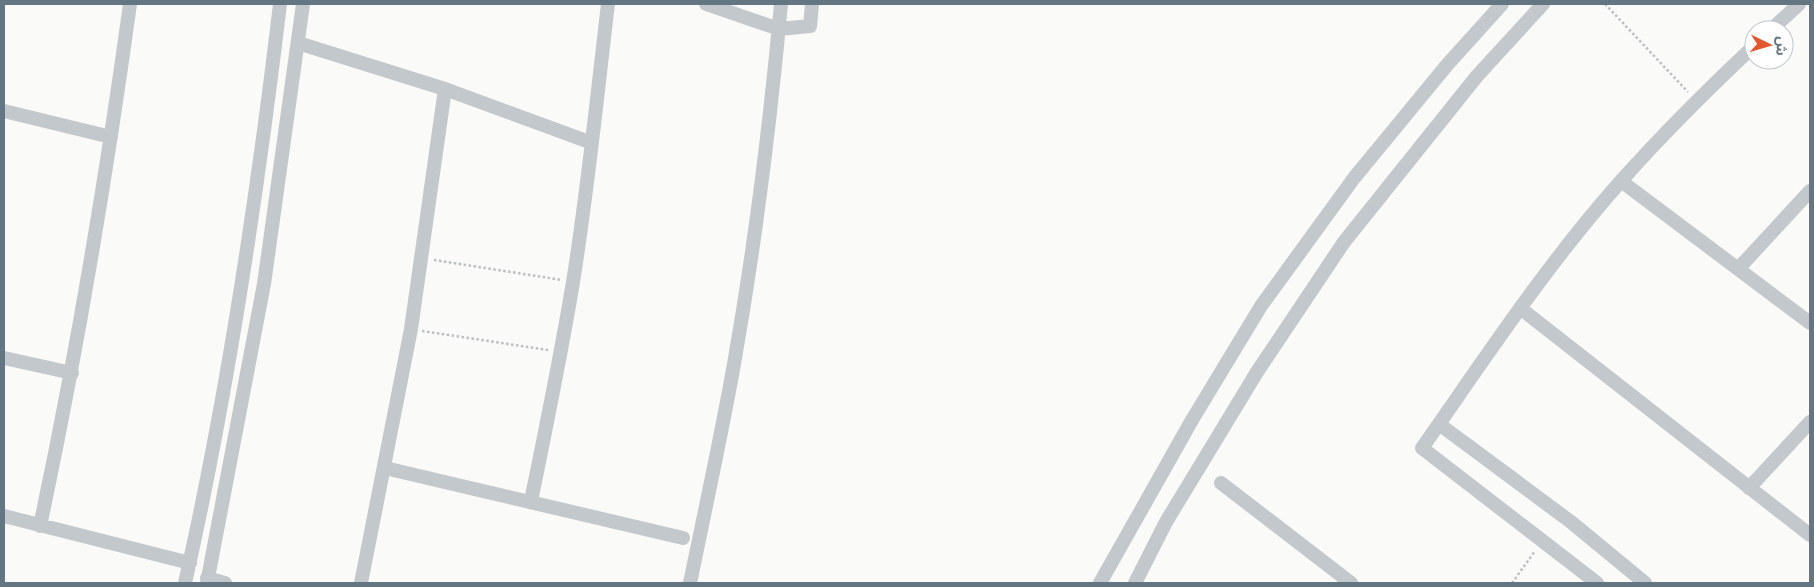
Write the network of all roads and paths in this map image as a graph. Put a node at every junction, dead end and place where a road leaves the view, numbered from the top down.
1 (130, 4) edge
2 (280, 4) edge
3 (303, 4) edge
4 (608, 4) edge
5 (706, 4) edge
6 (781, 4) edge
7 (812, 4) edge
8 (1502, 4) edge
9 (1543, 4) edge
10 (1605, 4) edge
11 (1800, 4) edge
12 (1782, 20) edge
13 (779, 30) junction
14 (298, 43) junction
15 (1744, 56) edge
16 (445, 89) junction
17 (1697, 102) junction
18 (4, 111) edge
19 (111, 137) junction
20 (592, 143) junction
21 (1621, 181) junction
22 (1810, 191) edge
23 (422, 259) junction
24 (1738, 268) junction
25 (573, 281) junction
26 (1520, 308) junction
27 (1810, 323) edge
28 (411, 329) junction
29 (562, 352) junction
30 (4, 358) edge
31 (72, 373) junction
32 (1810, 422) edge
33 (1439, 424) junction
34 (385, 468) junction
35 (1221, 482) dead end
36 (1750, 488) junction
37 (531, 501) junction
38 (4, 516) edge
39 (40, 526) junction
40 (1810, 535) edge
41 (683, 538) dead end
42 (1544, 540) junction
43 (190, 563) junction
44 (207, 581) edge
45 (1343, 581) edge
46 (185, 583) edge
47 (226, 583) edge
48 (361, 583) edge
49 (690, 583) edge
50 (1100, 583) edge
51 (1135, 583) edge
52 (1512, 583) edge
53 (1597, 583) edge
54 (1645, 583) edge

1 - 19 street
2 - 43 street
3 - 14 street
4 - 20 street
5 - 13 street
6 - 13 street
7 - 13 street
8 - 50 street
9 - 51 street
10 - 17 path
11 - 12 street
13 - 49 street
14 - 16 street
14 - 44 street
15 - 17 street
16 - 20 street
16 - 23 street
17 - 21 street
18 - 19 street
19 - 31 street
20 - 25 street
21 - 24 street
21 - 26 street
22 - 24 street
23 - 25 path
23 - 28 street
24 - 27 street
25 - 29 street
26 - 33 street
26 - 36 street
28 - 29 path
28 - 34 street
29 - 37 street
30 - 31 street
31 - 39 street
32 - 36 street
33 - 42 street
33 - 54 street
34 - 37 street
34 - 48 street
35 - 45 street
36 - 40 street
37 - 41 street
38 - 39 street
39 - 43 street
42 - 52 path
42 - 53 street
43 - 46 street
44 - 47 street

